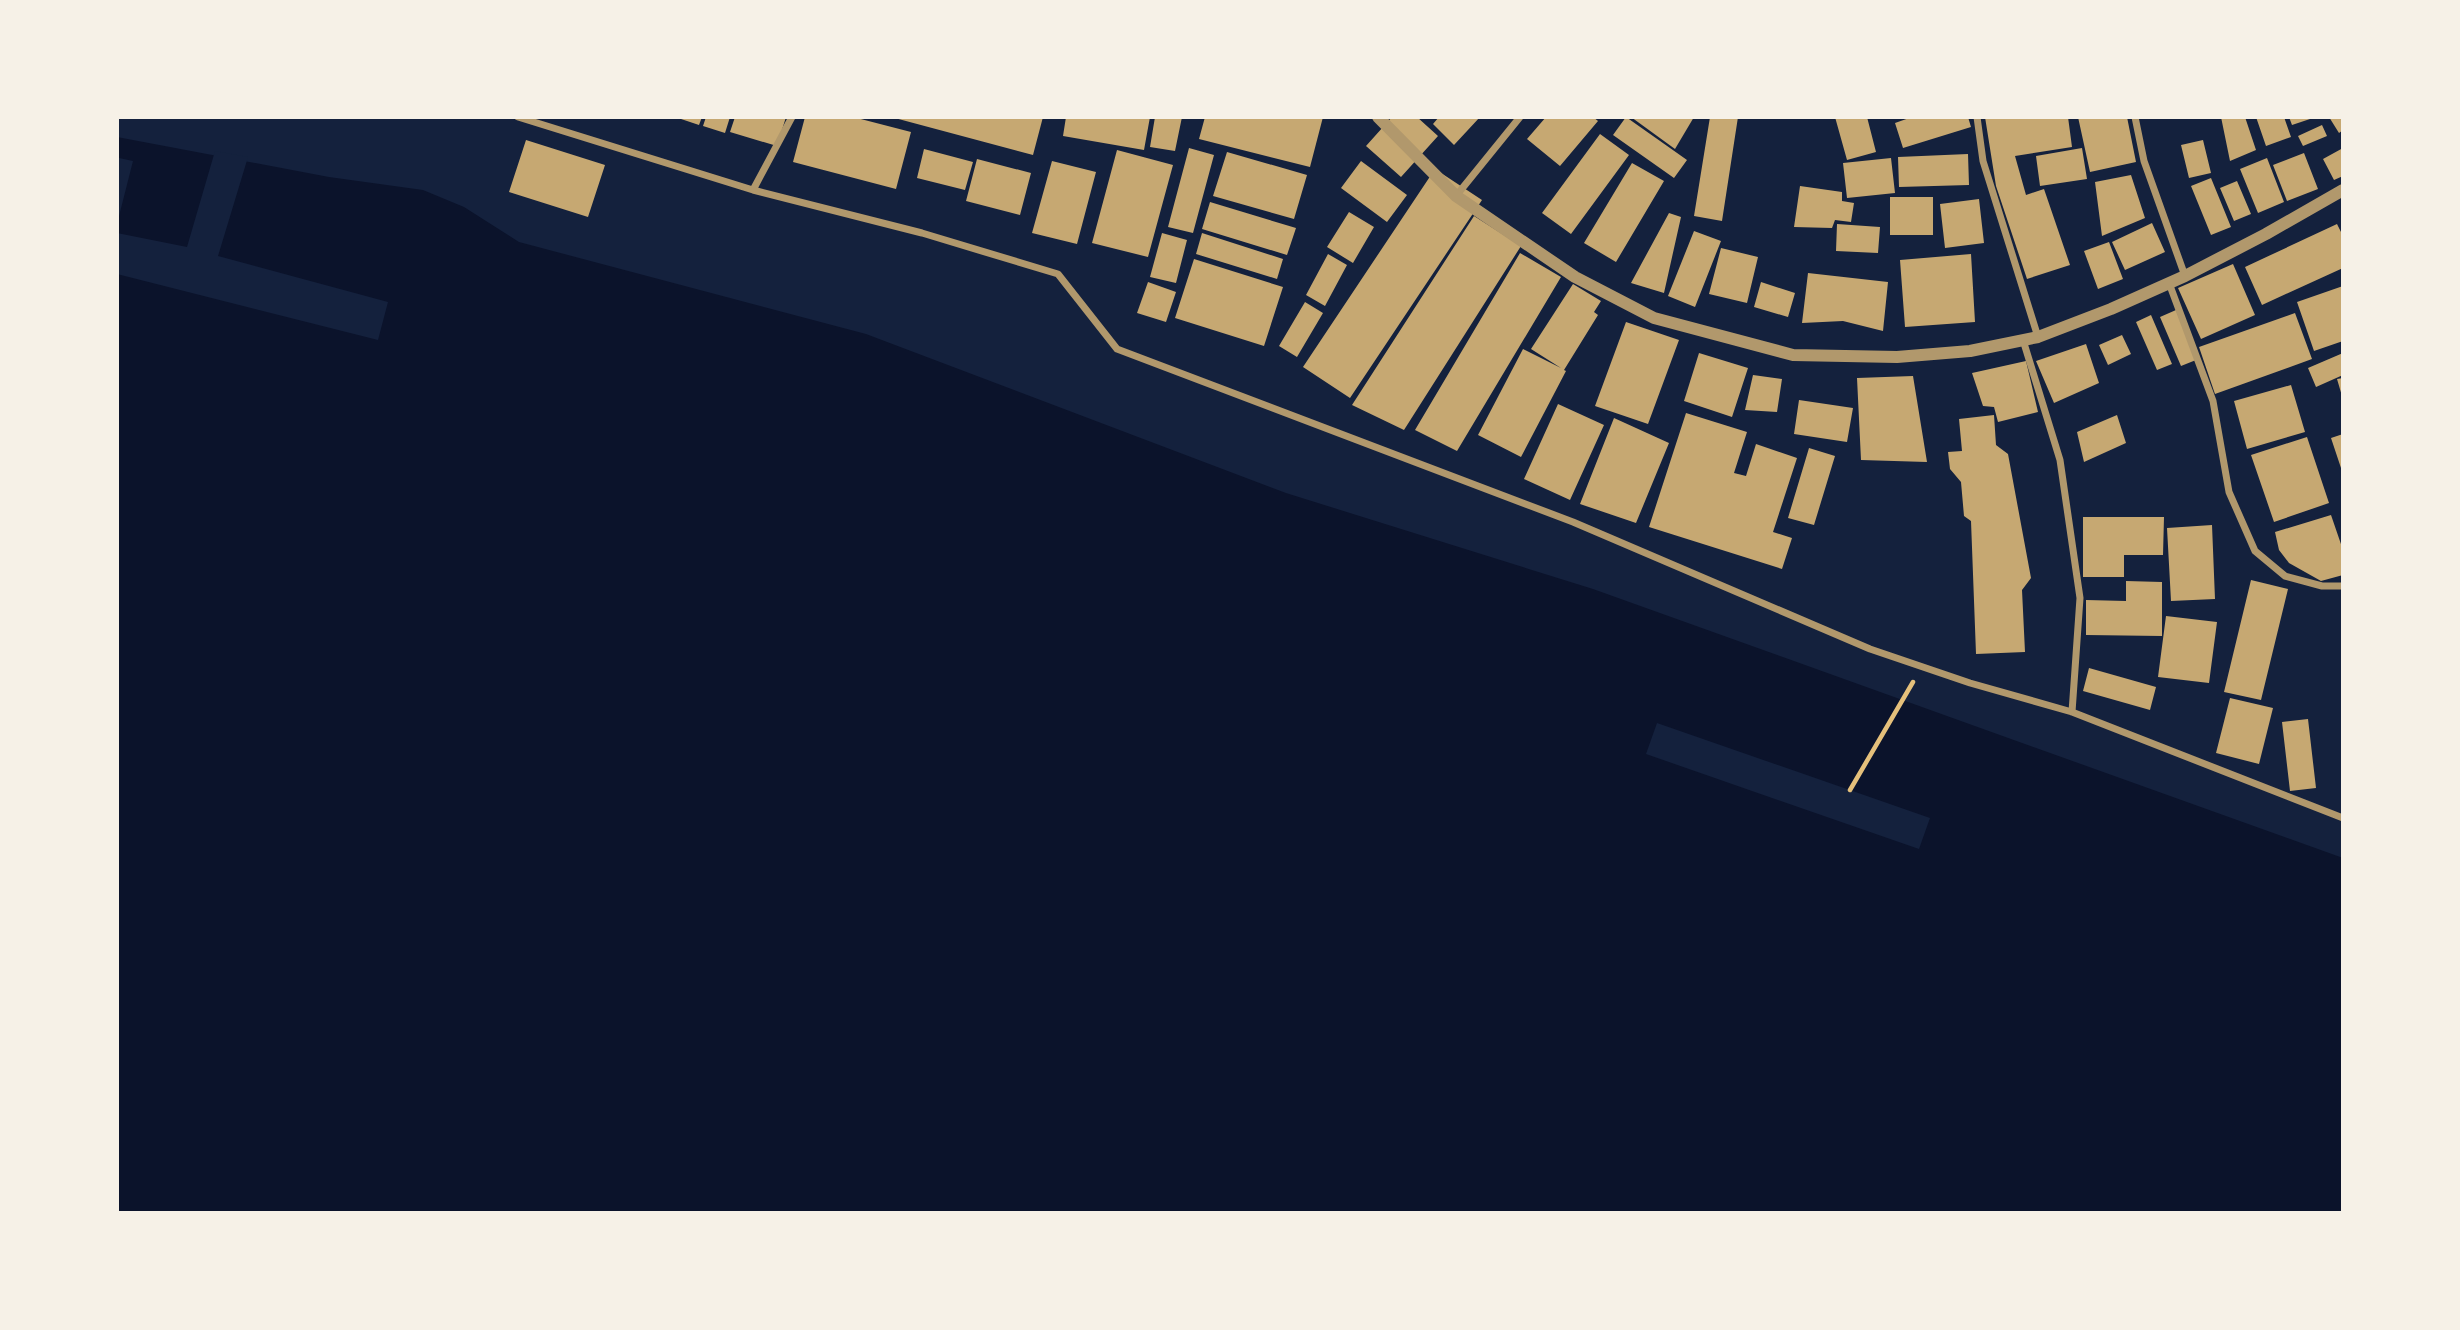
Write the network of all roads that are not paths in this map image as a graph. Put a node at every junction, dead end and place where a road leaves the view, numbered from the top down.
1 (518, 117) edge
2 (792, 117) edge
3 (1378, 117) edge
4 (1520, 117) edge
5 (1977, 117) edge
6 (2135, 117) edge
7 (753, 190) junction
8 (2342, 194) edge
9 (1456, 196) junction
10 (2185, 276) junction
11 (2169, 283) junction
12 (2038, 337) junction
13 (2023, 340) junction
14 (2343, 586) edge
15 (2072, 712) junction
16 (2343, 818) edge

1 - 7 street
2 - 7 street
3 - 9 street
4 - 9 street
5 - 12 street
6 - 10 street
7 - 15 street
8 - 10 street
9 - 13 street
10 - 11 street
11 - 12 street
11 - 14 street
12 - 13 street
13 - 15 street
15 - 16 street

